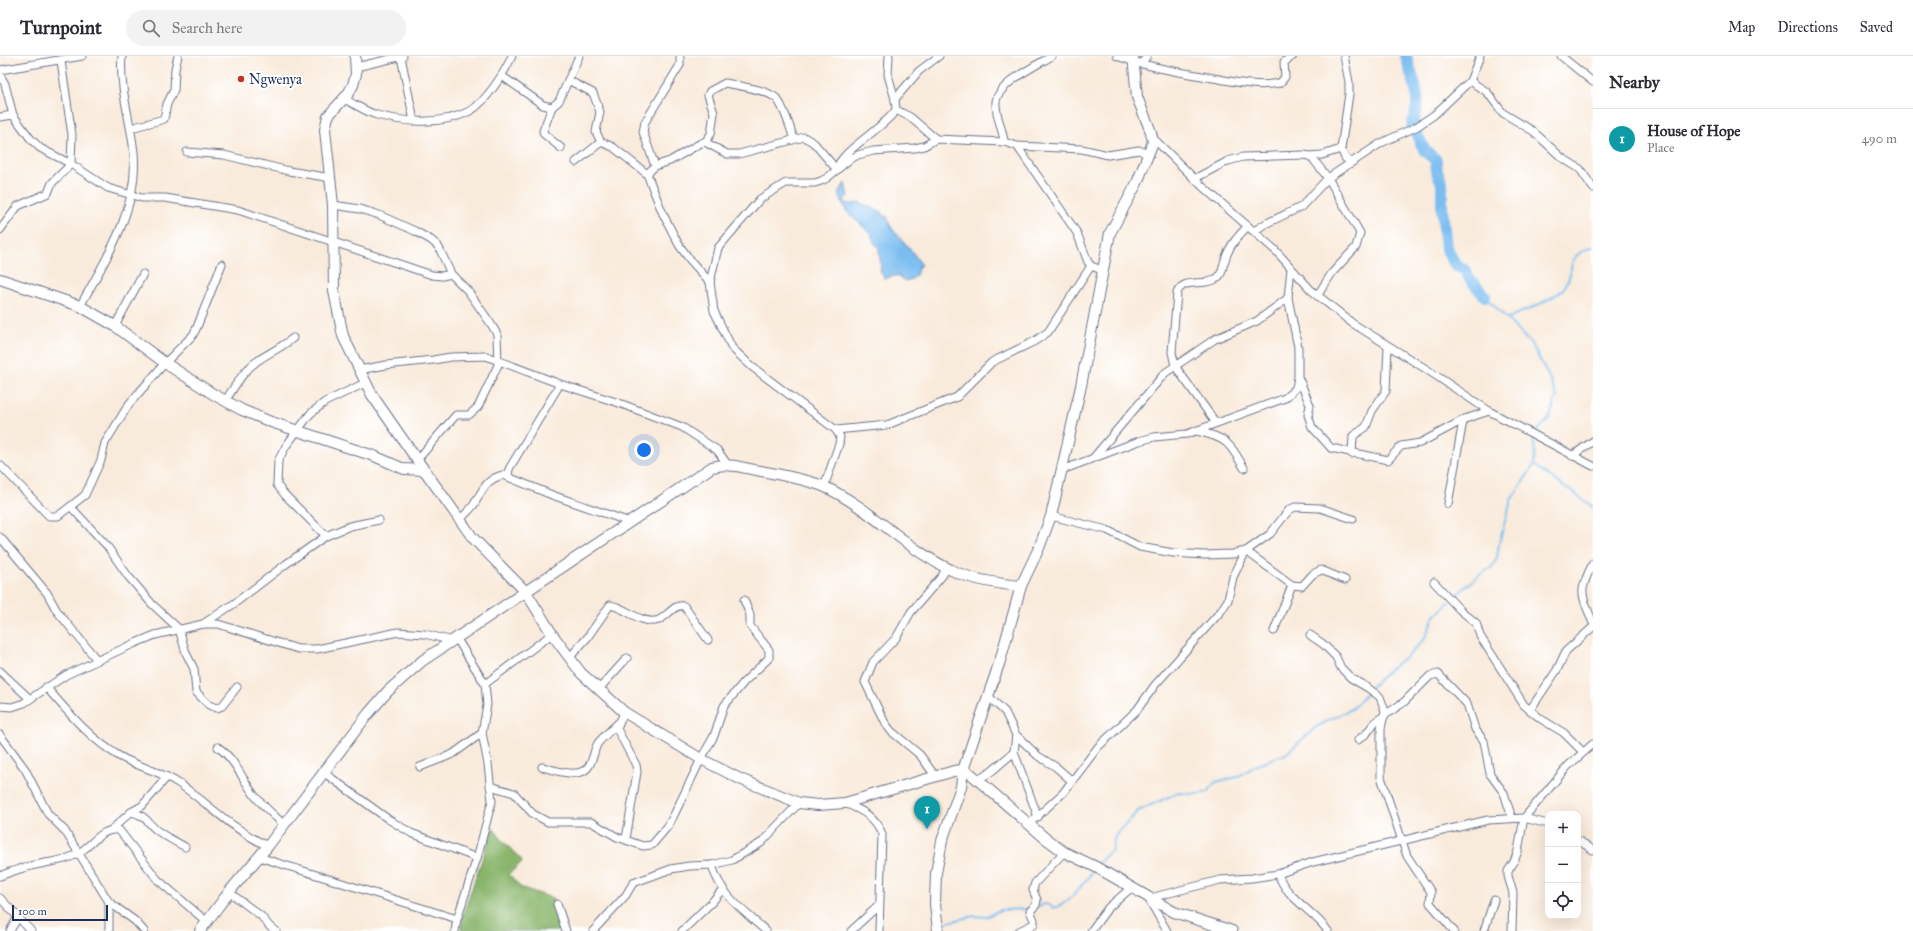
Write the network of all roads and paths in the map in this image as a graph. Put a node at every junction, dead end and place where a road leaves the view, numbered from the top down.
1 (82, 56) edge
2 (122, 56) edge
3 (178, 56) edge
4 (355, 56) edge
5 (402, 56) edge
6 (512, 56) edge
7 (579, 56) edge
8 (680, 56) edge
9 (889, 56) edge
10 (939, 56) edge
11 (1052, 56) edge
12 (1117, 56) edge
13 (1146, 56) edge
14 (1293, 56) edge
15 (1344, 56) edge
16 (1480, 56) edge
17 (1561, 56) edge
18 (1136, 60) edge
19 (61, 61) junction
20 (356, 67) junction
21 (0, 70) edge
22 (0, 75) edge
23 (502, 76) junction
24 (568, 80) junction
25 (1470, 81) junction
26 (1593, 82) edge
27 (344, 99) junction
28 (895, 99) junction
29 (552, 107) junction
30 (896, 110) junction
31 (13, 115) junction
32 (0, 117) edge
33 (414, 121) junction
34 (131, 128) junction
35 (1153, 138) junction
36 (794, 139) junction
37 (936, 139) junction
38 (601, 142) junction
39 (705, 142) junction
40 (1004, 142) junction
41 (1017, 146) junction
42 (561, 148) dead end
43 (1341, 149) junction
44 (187, 152) dead end
45 (1149, 155) junction
46 (1309, 156) junction
47 (576, 162) dead end
48 (1351, 163) junction
49 (71, 164) junction
50 (655, 166) junction
51 (837, 170) junction
52 (647, 174) junction
53 (331, 178) junction
54 (1328, 178) junction
55 (1194, 180) junction
56 (1593, 188) edge
57 (131, 196) junction
58 (333, 205) junction
59 (1251, 229) junction
60 (0, 230) edge
61 (333, 241) junction
62 (222, 264) dead end
63 (1090, 266) junction
64 (1292, 268) junction
65 (1102, 270) junction
66 (143, 274) dead end
67 (451, 274) junction
68 (0, 280) edge
69 (710, 282) junction
70 (1317, 296) junction
71 (1288, 298) junction
72 (80, 306) junction
73 (115, 326) junction
74 (293, 338) dead end
75 (1388, 346) junction
76 (498, 361) junction
77 (165, 362) junction
78 (1175, 366) junction
79 (359, 370) junction
80 (1298, 377) junction
81 (365, 383) junction
82 (560, 384) junction
83 (225, 401) junction
84 (1489, 411) junction
85 (1465, 419) junction
86 (1216, 423) junction
87 (836, 430) junction
88 (1197, 431) junction
89 (298, 432) junction
90 (1593, 441) edge
91 (1352, 454) junction
92 (1572, 456) junction
93 (1094, 457) junction
94 (417, 460) junction
95 (0, 465) edge
96 (728, 465) junction
97 (1593, 466) edge
98 (1244, 468) dead end
99 (424, 470) junction
100 (1062, 470) junction
101 (508, 476) junction
102 (824, 487) junction
103 (1448, 504) dead end
104 (71, 507) junction
105 (1051, 516) junction
106 (1353, 519) dead end
107 (379, 520) dead end
108 (460, 520) junction
109 (630, 522) junction
110 (326, 536) junction
111 (0, 537) edge
112 (1246, 551) junction
113 (1593, 563) edge
114 (947, 567) junction
115 (1345, 580) dead end
116 (1434, 582) dead end
117 (1292, 585) junction
118 (1021, 586) junction
119 (526, 592) junction
120 (744, 600) dead end
121 (1593, 623) edge
122 (203, 624) junction
123 (1593, 626) edge
124 (178, 629) junction
125 (1274, 631) dead end
126 (552, 634) junction
127 (1310, 635) dead end
128 (455, 640) junction
129 (708, 640) dead end
130 (569, 658) junction
131 (627, 658) dead end
132 (97, 660) junction
133 (0, 671) edge
134 (485, 684) junction
135 (46, 687) junction
136 (237, 687) dead end
137 (599, 689) junction
138 (988, 696) junction
139 (30, 699) junction
140 (0, 706) edge
141 (1530, 710) junction
142 (624, 712) junction
143 (1384, 716) junction
144 (619, 722) junction
145 (482, 733) junction
146 (0, 734) edge
147 (1016, 735) junction
148 (1358, 740) dead end
149 (1593, 744) edge
150 (218, 746) dead end
151 (1014, 752) junction
152 (1583, 752) junction
153 (701, 759) junction
154 (420, 767) dead end
155 (542, 767) dead end
156 (963, 770) junction
157 (323, 772) junction
158 (167, 777) junction
159 (936, 777) junction
160 (978, 780) junction
161 (1072, 781) junction
162 (490, 786) junction
163 (799, 803) junction
164 (845, 803) junction
165 (131, 812) junction
166 (1038, 817) junction
167 (1512, 818) junction
168 (1524, 818) junction
169 (1545, 823) edge
170 (284, 824) junction
171 (1029, 824) junction
172 (112, 829) junction
173 (626, 839) junction
174 (1402, 841) junction
175 (1581, 842) edge
176 (268, 846) junction
177 (185, 847) dead end
178 (1593, 850) edge
179 (1064, 852) junction
180 (78, 854) junction
181 (259, 857) junction
182 (477, 858) junction
183 (712, 865) junction
184 (1278, 874) junction
185 (0, 876) edge
186 (1132, 887) junction
187 (722, 890) junction
188 (229, 892) junction
189 (1148, 897) junction
190 (0, 898) edge
191 (1494, 900) dead end
192 (109, 902) junction
193 (557, 904) dead end
194 (878, 906) junction
195 (18, 917) junction
196 (457, 918) junction
197 (207, 922) junction
198 (10, 931) edge
199 (31, 931) edge
200 (109, 931) edge
201 (144, 931) edge
202 (200, 931) edge
203 (276, 931) edge
204 (455, 931) edge
205 (566, 931) edge
206 (593, 931) edge
207 (682, 931) edge
208 (766, 931) edge
209 (851, 931) edge
210 (878, 931) edge
211 (938, 931) edge
212 (1019, 931) edge
213 (1091, 931) edge
214 (1167, 931) edge
215 (1232, 931) edge
216 (1328, 931) edge
217 (1454, 931) edge
218 (1484, 931) edge
219 (1512, 931) edge

1 - 19 street
2 - 34 street
3 - 34 street
4 - 20 street
5 - 20 street
5 - 33 street
6 - 23 street
7 - 24 street
8 - 50 street
9 - 28 street
10 - 28 street
11 - 40 street
12 - 18 street
13 - 18 street
14 - 18 street
15 - 43 street
16 - 25 street
17 - 26 street
18 - 35 street
19 - 21 street
19 - 49 street
20 - 27 street
22 - 31 street
23 - 29 street
23 - 33 street
24 - 29 street
24 - 38 street
25 - 48 street
25 - 56 street
27 - 33 street
27 - 53 street
28 - 30 street
29 - 42 street
30 - 37 street
30 - 51 street
31 - 32 street
31 - 49 street
34 - 57 street
35 - 45 street
35 - 55 street
36 - 39 street
36 - 39 street
36 - 51 street
37 - 40 street
37 - 51 street
38 - 47 street
38 - 52 street
39 - 50 street
40 - 41 street
41 - 45 street
41 - 63 street
43 - 46 street
43 - 48 street
44 - 53 street
45 - 65 street
46 - 54 street
46 - 55 street
48 - 54 street
49 - 57 street
49 - 60 street
50 - 52 street
51 - 69 street
52 - 69 street
53 - 58 street
54 - 59 street
54 - 70 street
55 - 59 street
57 - 61 street
57 - 72 street
58 - 61 street
58 - 67 street
59 - 64 street
59 - 78 street
61 - 67 street
61 - 79 street
62 - 77 street
63 - 65 street
63 - 87 street
64 - 70 street
64 - 71 street
65 - 100 street
66 - 73 street
67 - 76 street
68 - 72 street
69 - 87 street
70 - 75 street
71 - 78 street
71 - 80 street
72 - 73 street
73 - 77 street
74 - 83 street
75 - 84 street
75 - 91 street
76 - 79 street
76 - 82 street
76 - 94 street
77 - 83 street
77 - 104 street
78 - 86 street
78 - 93 street
79 - 81 street
80 - 86 street
80 - 91 street
81 - 89 street
81 - 94 street
82 - 96 street
82 - 101 street
83 - 89 street
84 - 85 street
84 - 92 street
85 - 91 street
85 - 103 street
86 - 88 street
87 - 102 street
88 - 93 street
88 - 98 street
89 - 99 street
89 - 110 street
90 - 92 street
92 - 97 street
93 - 100 street
94 - 99 street
95 - 104 street
96 - 102 street
96 - 109 street
99 - 108 street
100 - 105 street
101 - 108 street
101 - 109 street
102 - 114 street
104 - 124 street
105 - 112 street
105 - 118 street
106 - 112 street
107 - 110 street
108 - 119 street
109 - 119 street
110 - 122 street
111 - 132 street
112 - 117 street
112 - 161 street
113 - 121 street
114 - 118 street
114 - 159 street
115 - 117 street
116 - 141 street
117 - 125 street
118 - 138 street
119 - 126 street
119 - 128 street
120 - 153 street
122 - 124 street
122 - 128 street
123 - 141 street
124 - 132 street
124 - 136 street
126 - 130 street
126 - 134 street
127 - 143 street
128 - 134 street
128 - 157 street
129 - 130 street
130 - 137 street
131 - 137 street
132 - 135 street
133 - 139 street
134 - 145 street
135 - 139 street
135 - 158 street
137 - 142 street
138 - 147 street
138 - 156 street
139 - 140 street
141 - 152 street
142 - 144 street
142 - 153 street
143 - 148 street
143 - 167 street
143 - 174 street
144 - 155 street
144 - 173 street
145 - 154 street
145 - 162 street
146 - 180 street
147 - 151 street
147 - 161 street
149 - 152 street
150 - 170 street
151 - 160 street
151 - 166 street
152 - 168 street
153 - 163 street
153 - 173 street
156 - 159 street
156 - 160 street
156 - 211 street
157 - 170 street
157 - 182 street
158 - 165 street
158 - 176 street
159 - 164 street
160 - 171 street
161 - 166 street
162 - 173 street
162 - 182 street
163 - 164 street
163 - 183 street
164 - 194 street
165 - 172 street
165 - 177 street
166 - 171 street
167 - 168 street
167 - 174 street
168 - 169 street
168 - 219 street
170 - 176 street
171 - 179 street
172 - 180 street
172 - 197 street
174 - 184 street
174 - 217 street
175 - 178 street
176 - 181 street
179 - 186 street
179 - 212 street
180 - 185 street
180 - 192 street
181 - 188 street
181 - 196 street
182 - 196 street
183 - 187 street
183 - 206 street
184 - 189 street
184 - 216 street
186 - 189 street
186 - 213 street
187 - 207 street
187 - 208 street
188 - 197 street
188 - 203 street
189 - 214 street
189 - 215 street
190 - 195 street
191 - 218 street
192 - 200 street
192 - 201 street
193 - 205 street
194 - 209 street
194 - 210 street
195 - 198 street
195 - 199 street
196 - 204 street
197 - 202 street

